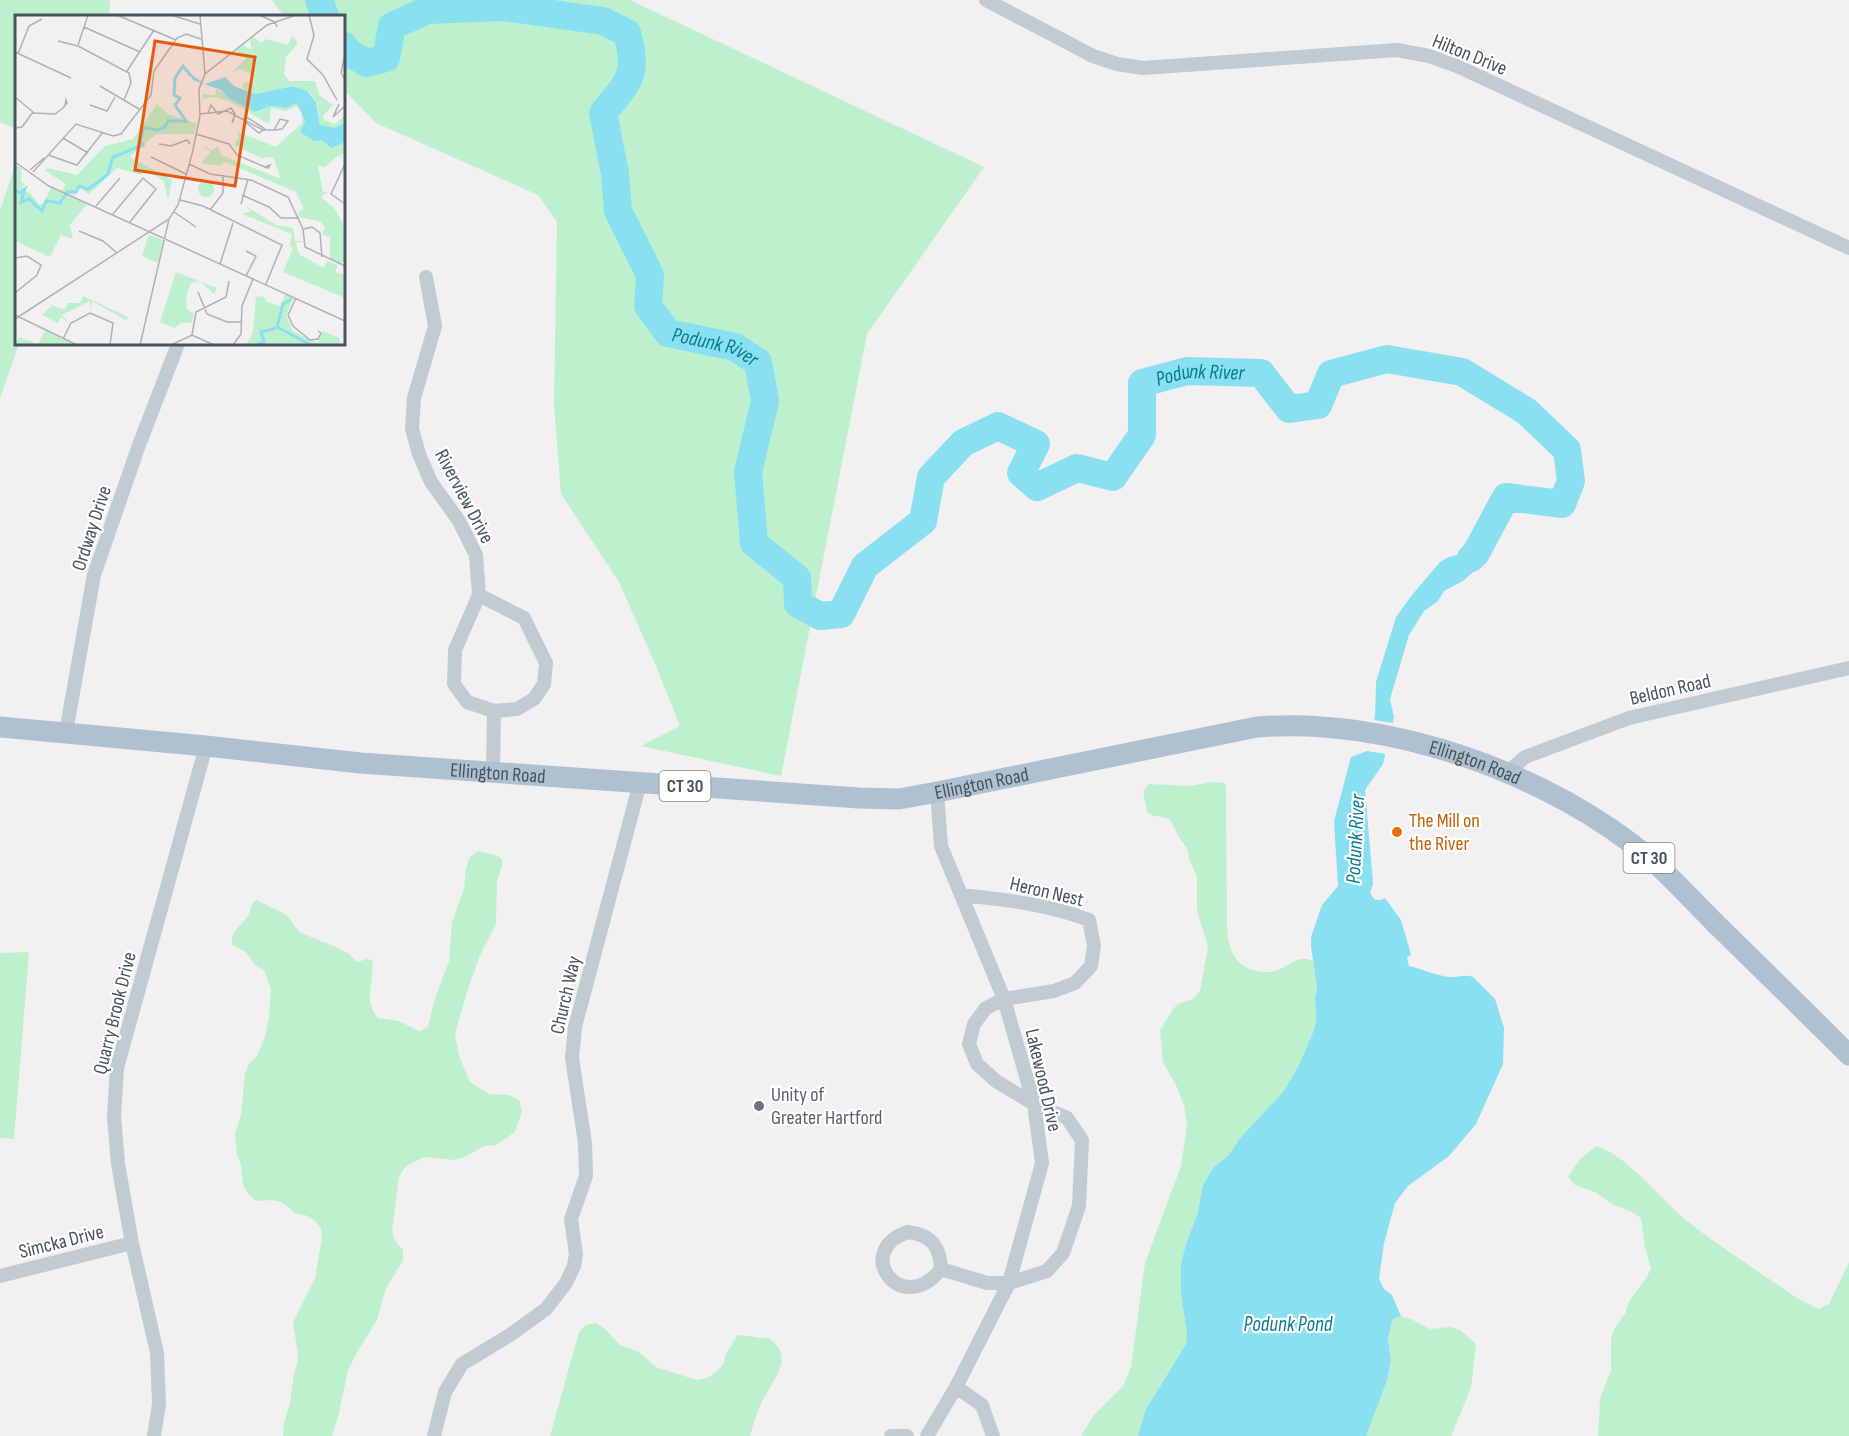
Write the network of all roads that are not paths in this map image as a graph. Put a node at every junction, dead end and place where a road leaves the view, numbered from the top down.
1 (986, 0) edge
2 (1849, 248) edge
3 (426, 277) dead end
4 (178, 345) edge
5 (479, 595) junction
6 (1849, 669) edge
7 (494, 711) junction
8 (0, 727) edge
9 (66, 732) junction
10 (206, 746) junction
11 (493, 772) junction
12 (1509, 772) junction
13 (640, 783) junction
14 (937, 792) junction
15 (962, 895) junction
16 (1004, 999) junction
17 (1849, 1055) edge
18 (1034, 1104) junction
19 (132, 1243) junction
20 (941, 1269) junction
21 (0, 1276) edge
22 (1009, 1283) junction
23 (956, 1387) junction
24 (154, 1436) edge
25 (434, 1436) edge
26 (891, 1436) edge
27 (907, 1436) edge
28 (927, 1436) edge
29 (993, 1436) edge

1 - 2 street, Hilton Drive
3 - 5 street, Riverview Drive
4 - 9 street, Ordway Drive
5 - 7 street, Riverview Drive
5 - 7 street
6 - 12 street, Beldon Road
7 - 11 street
8 - 9 main road, Ellington Road / CT 30
9 - 10 main road, Ellington Road / CT 30
10 - 11 main road, Ellington Road / CT 30
10 - 19 street, Quarry Brook Drive
11 - 13 main road, Ellington Road / CT 30
12 - 14 main road, Ellington Road / CT 30
12 - 17 main road, Ellington Road / CT 30
13 - 14 main road, Ellington Road / CT 30
13 - 25 street, Church Way
14 - 15 street, Lakewood Drive
15 - 16 street, Lakewood Drive
15 - 16 street, Heron Nest
16 - 18 street, Lakewood Drive
16 - 18 street
18 - 22 street, Lakewood Drive
18 - 22 street
19 - 21 street, Simcka Drive
19 - 24 street, Quarry Brook Drive
20 - 20 street
20 - 22 street
22 - 23 street, Lakewood Drive
23 - 28 street, Lakewood Drive
23 - 29 street
26 - 27 street

